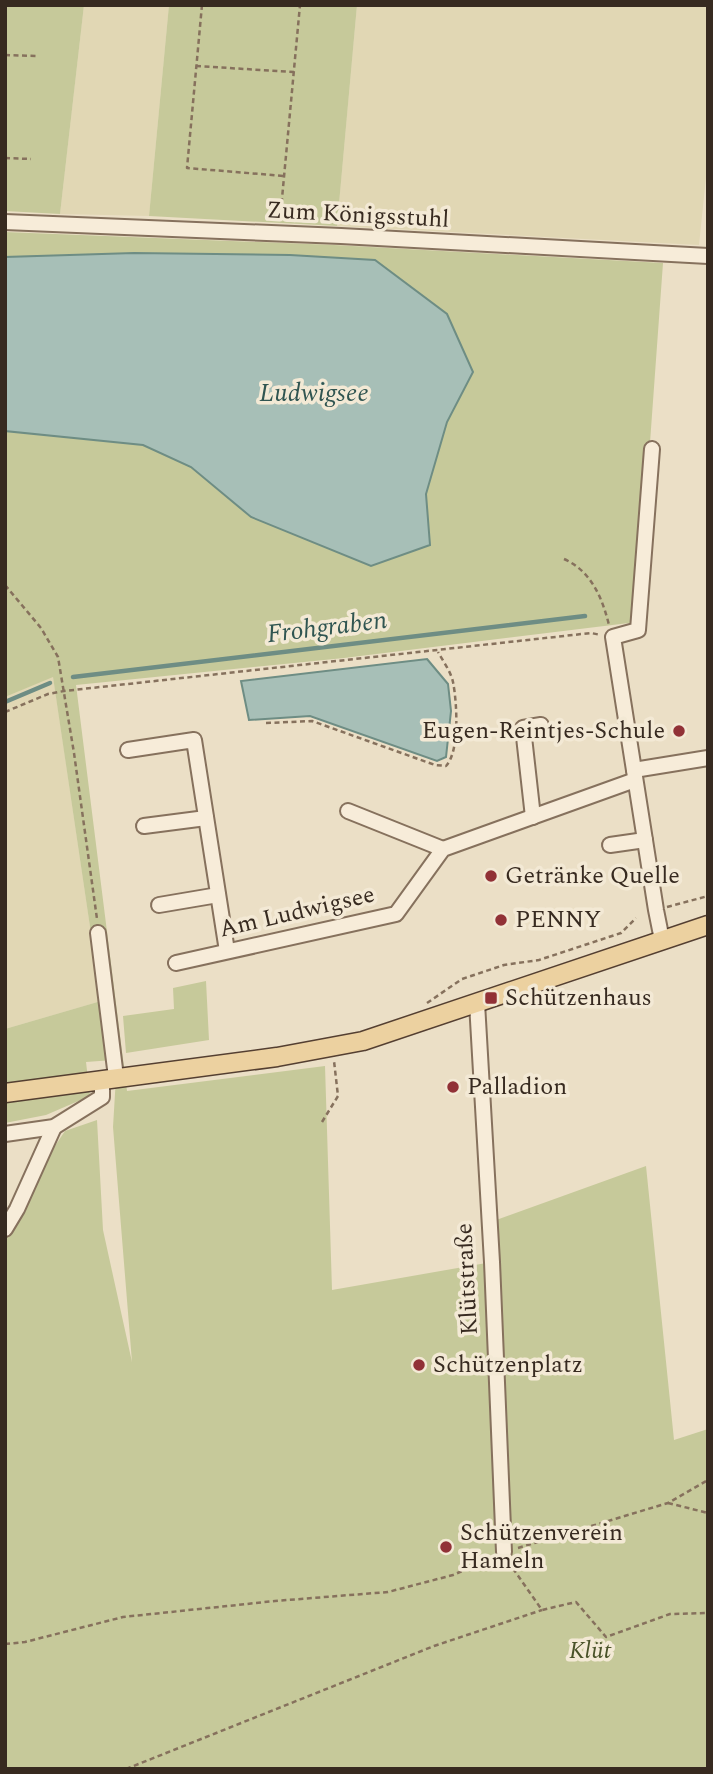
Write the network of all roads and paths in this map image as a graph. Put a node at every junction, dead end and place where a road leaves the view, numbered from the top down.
1 (202, 5) edge
2 (300, 5) edge
3 (5, 55) edge
4 (37, 57) dead end
5 (196, 66) junction
6 (294, 72) junction
7 (5, 158) edge
8 (31, 159) dead end
9 (284, 176) junction
10 (5, 222) edge
11 (278, 233) junction
12 (708, 256) edge
13 (652, 449) dead end
14 (564, 559) dead end
15 (5, 585) edge
16 (613, 637) junction
17 (438, 652) junction
18 (64, 691) junction
19 (5, 712) edge
20 (266, 723) dead end
21 (541, 725) dead end
22 (128, 750) dead end
23 (708, 758) edge
24 (635, 775) junction
25 (348, 811) dead end
26 (533, 817) junction
27 (206, 818) junction
28 (145, 826) dead end
29 (645, 840) junction
30 (610, 845) dead end
31 (443, 849) junction
32 (218, 895) junction
33 (708, 896) edge
34 (159, 905) dead end
35 (667, 907) dead end
36 (636, 918) dead end
37 (708, 925) edge
38 (98, 933) joint
39 (662, 940) junction
40 (227, 951) junction
41 (176, 963) dead end
42 (477, 1003) junction
43 (424, 1005) dead end
44 (332, 1047) junction
45 (109, 1078) junction
46 (5, 1093) edge
47 (322, 1122) dead end
48 (54, 1127) junction
49 (5, 1134) edge
50 (5, 1229) edge
51 (708, 1480) edge
52 (668, 1503) junction
53 (708, 1513) edge
54 (503, 1558) junction
55 (542, 1610) junction
56 (708, 1613) edge
57 (5, 1644) edge
58 (126, 1769) edge

1 - 5 path
2 - 6 path
3 - 4 path
5 - 6 path
5 - 9 path
6 - 9 path
7 - 8 path
9 - 11 path
10 - 11 street, Zum Königsstuhl
11 - 12 street, Zum Königsstuhl
13 - 16 street
14 - 16 path
15 - 18 path
16 - 17 path
16 - 24 street
17 - 18 path
17 - 20 path
18 - 19 path
18 - 38 path
21 - 26 street
22 - 27 street
23 - 24 street
24 - 26 street
24 - 29 street
25 - 31 street
26 - 31 street
27 - 28 street
27 - 32 street
29 - 30 street
29 - 39 street
31 - 40 street, Am Ludwigsee
32 - 34 street
32 - 40 street
33 - 35 path
36 - 43 path
37 - 39 main road
38 - 45 street
39 - 42 main road
40 - 41 street, Am Ludwigsee
42 - 44 main road
42 - 54 street, Klütstraße
44 - 45 main road
44 - 47 path
45 - 46 main road
45 - 48 street
48 - 49 street
48 - 50 street
51 - 52 path
52 - 53 path
52 - 54 path
54 - 55 path
54 - 57 path
55 - 56 path
55 - 58 path

